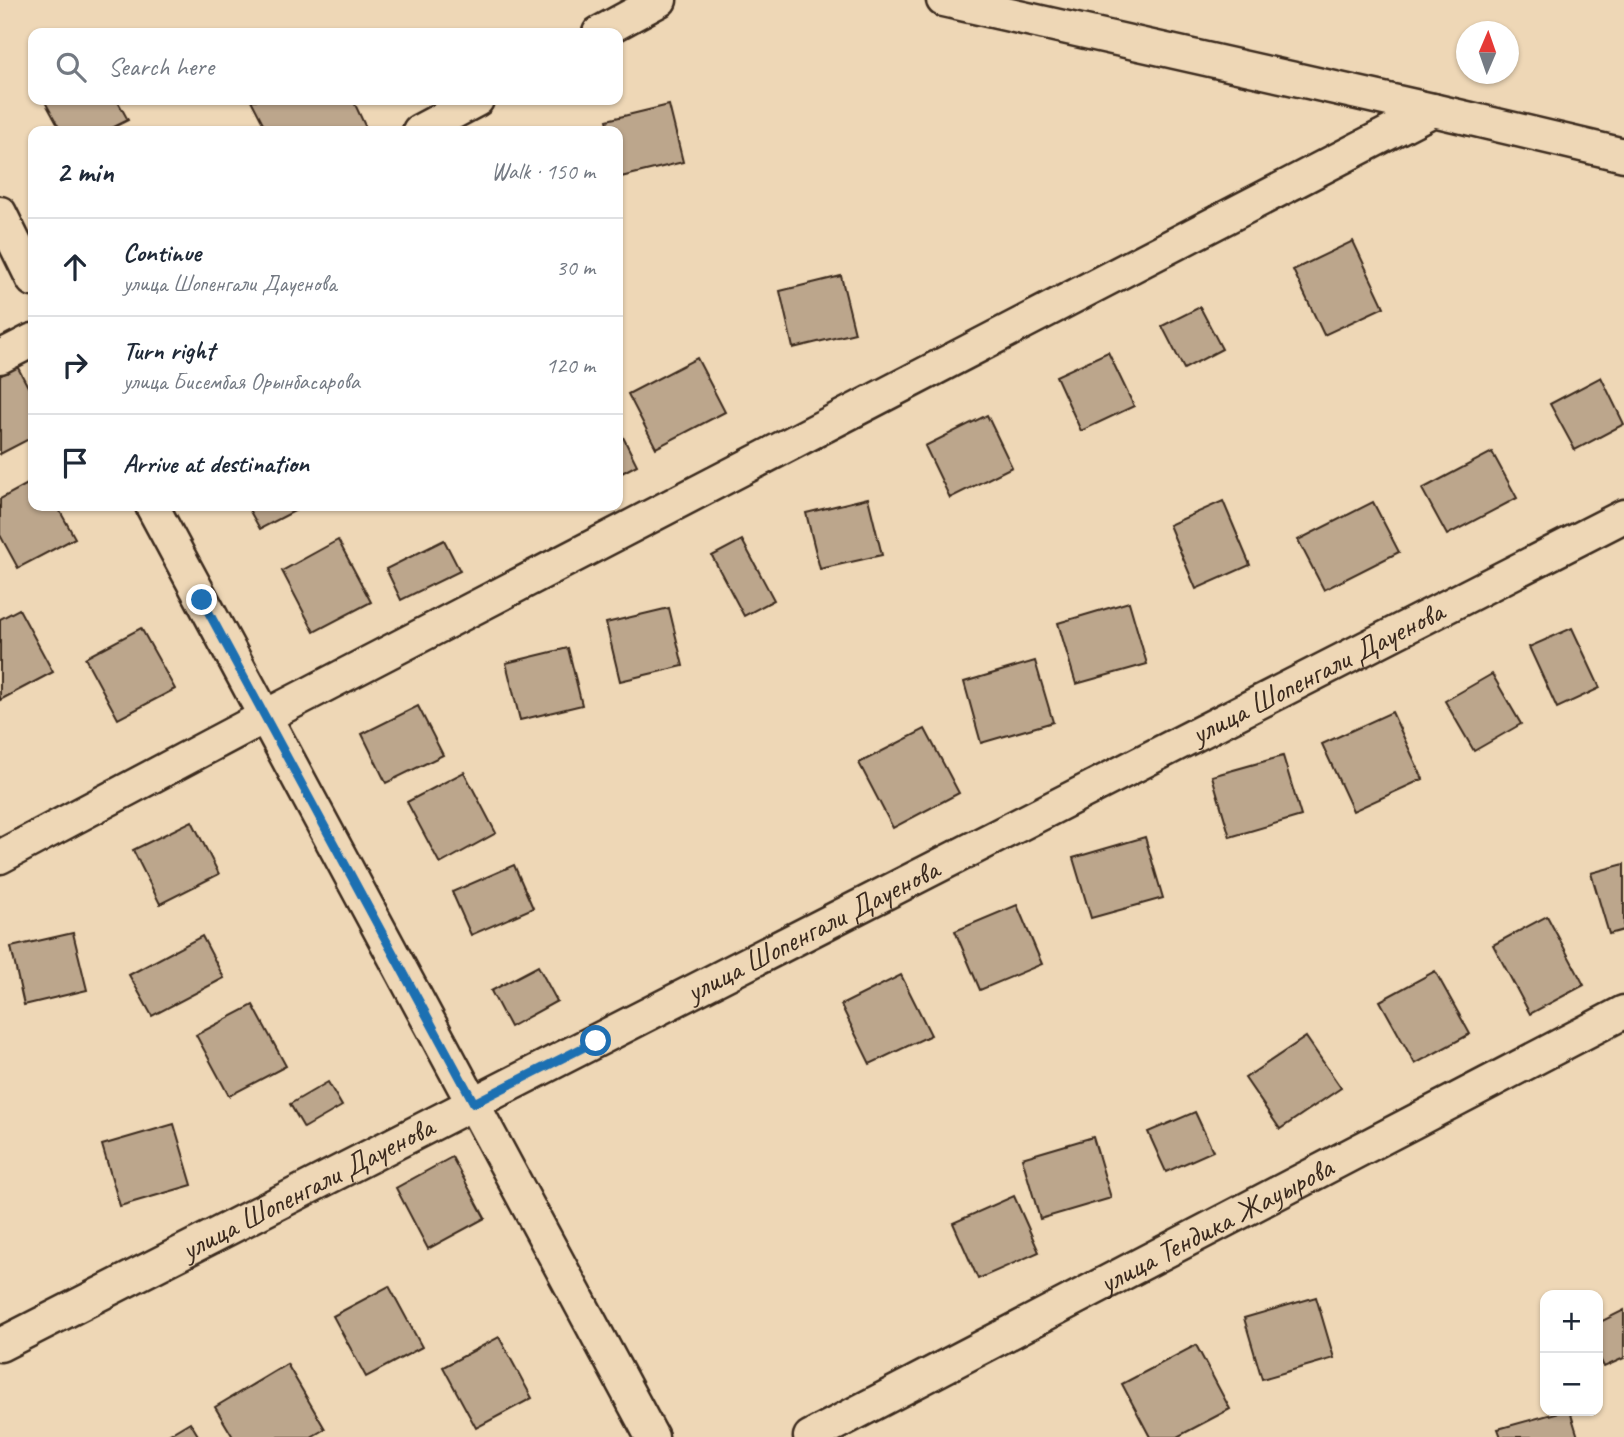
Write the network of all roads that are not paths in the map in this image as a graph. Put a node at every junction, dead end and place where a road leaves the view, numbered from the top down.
1 (660, 0) edge
2 (943, 0) edge
3 (608, 28) edge
4 (468, 105) edge
5 (1433, 110) junction
6 (428, 126) edge
7 (1624, 155) edge
8 (0, 213) edge
9 (28, 270) edge
10 (28, 343) edge
11 (0, 357) edge
12 (155, 511) edge
13 (1624, 516) edge
14 (264, 717) junction
15 (0, 857) edge
16 (1624, 1012) edge
17 (474, 1103) junction
18 (0, 1345) edge
19 (652, 1437) edge
20 (810, 1437) edge

1 - 3 street
2 - 5 street
4 - 6 street
5 - 7 street
5 - 14 street
8 - 9 street
10 - 11 street
12 - 14 street
13 - 17 street, улица Шопенгали Дауенова
14 - 15 street
14 - 17 street
16 - 20 street, улица Тендика Жауырова
17 - 18 street, улица Шопенгали Дауенова
17 - 19 street

